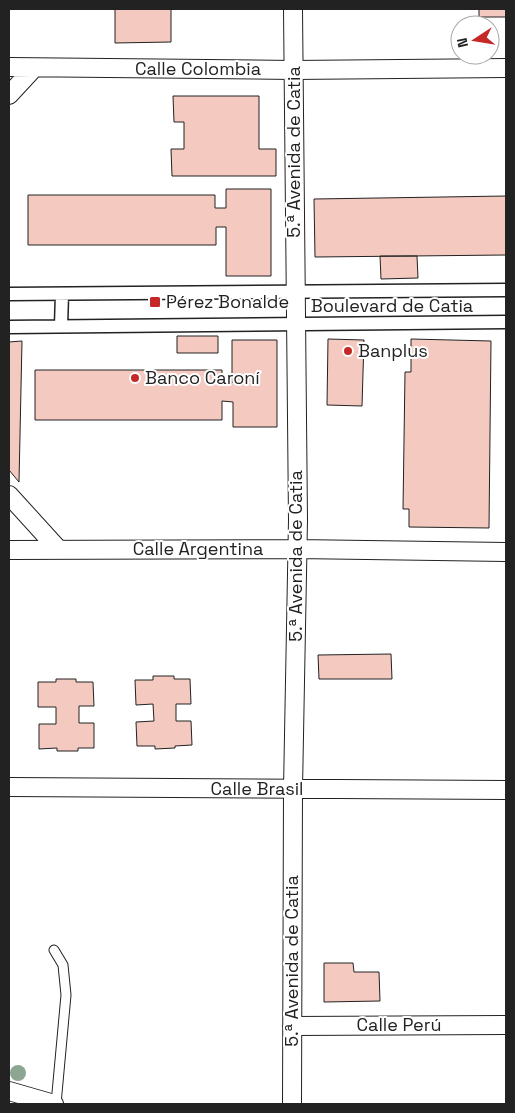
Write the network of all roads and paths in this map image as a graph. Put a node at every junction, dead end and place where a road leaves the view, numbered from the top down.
1 (293, 9) edge
2 (9, 68) edge
3 (34, 68) junction
4 (506, 68) edge
5 (293, 70) junction
6 (9, 95) edge
7 (506, 290) edge
8 (295, 292) junction
9 (9, 294) edge
10 (62, 294) junction
11 (506, 322) edge
12 (295, 324) junction
13 (61, 326) junction
14 (9, 327) edge
15 (9, 495) edge
16 (297, 549) junction
17 (9, 550) edge
18 (59, 550) junction
19 (506, 552) edge
20 (9, 787) edge
21 (293, 789) junction
22 (506, 790) edge
23 (54, 950) dead end
24 (506, 1025) edge
25 (292, 1026) junction
26 (9, 1091) edge
27 (55, 1104) edge
28 (292, 1104) edge

1 - 5 street, 5.ª Avenida de Catia
2 - 3 street, Calle Colombia
3 - 5 street, Calle Colombia
3 - 6 street
4 - 5 street, Calle Colombia
5 - 8 street, 5.ª Avenida de Catia
7 - 8 street, Boulevard de Catia
8 - 10 street, Boulevard de Catia
8 - 12 street, 5.ª Avenida de Catia
9 - 10 street, Boulevard de Catia
10 - 13 street
11 - 12 street, Boulevard de Catia
12 - 13 street, Boulevard de Catia
12 - 16 street, 5.ª Avenida de Catia
13 - 14 street, Boulevard de Catia
15 - 18 street
16 - 18 street, Calle Argentina
16 - 19 street, Calle Argentina
16 - 21 street, 5.ª Avenida de Catia
17 - 18 street, Calle Argentina
20 - 21 street, Calle Brasil
21 - 22 street, Calle Brasil
21 - 25 street, 5.ª Avenida de Catia
23 - 27 lane
24 - 25 street, Calle Perú
25 - 28 street, 5.ª Avenida de Catia
26 - 27 street

